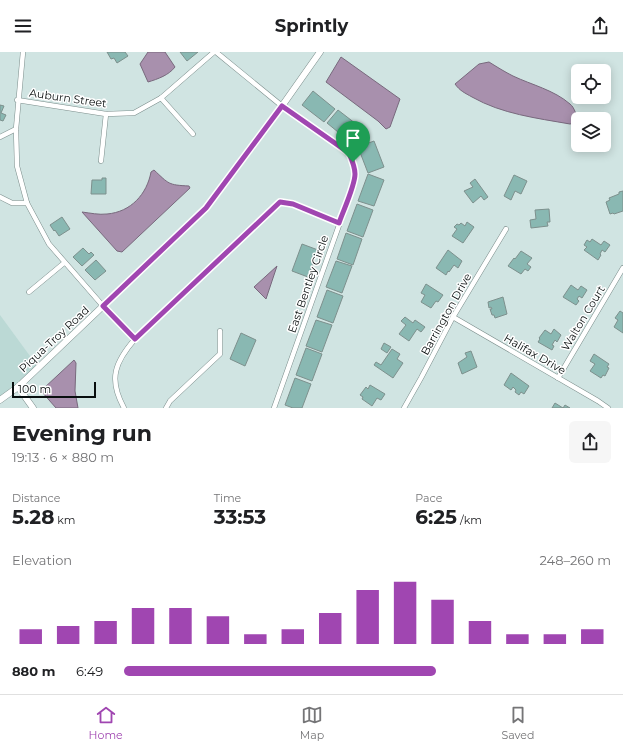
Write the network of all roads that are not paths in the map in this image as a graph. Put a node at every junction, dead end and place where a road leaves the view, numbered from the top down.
1 (23, 52) edge
2 (215, 52) edge
3 (320, 52) edge
4 (161, 98) junction
5 (18, 100) junction
6 (282, 106) junction
7 (106, 114) junction
8 (16, 129) junction
9 (193, 134) dead end
10 (0, 137) edge
11 (101, 161) dead end
12 (0, 197) edge
13 (27, 203) junction
14 (339, 223) junction
15 (506, 229) dead end
16 (64, 263) junction
17 (623, 268) edge
18 (30, 292) dead end
19 (103, 306) junction
20 (453, 317) junction
21 (220, 331) dead end
22 (135, 339) junction
23 (558, 378) junction
24 (18, 387) junction
25 (0, 400) edge
26 (33, 408) edge
27 (124, 408) edge
28 (166, 408) edge
29 (274, 408) edge
30 (404, 408) edge
31 (608, 408) edge

1 - 5 street
2 - 4 street, Auburn Street
2 - 6 street, East Bentley Circle
3 - 6 street, Piqua-Troy Road
4 - 7 street, Auburn Street
4 - 9 street
5 - 7 street, Auburn Street
5 - 8 street
6 - 14 street, East Bentley Circle
6 - 19 street, Piqua-Troy Road
7 - 11 street
8 - 10 street
8 - 13 street
12 - 13 street
13 - 16 street
14 - 22 street
14 - 29 street, East Bentley Circle
15 - 20 street, Barrington Drive
16 - 18 street
16 - 19 street
17 - 23 street, Walton Court
19 - 22 street
19 - 24 street, Piqua-Troy Road
20 - 23 street, Halifax Drive
20 - 30 street, Barrington Drive
21 - 28 street
22 - 27 street
23 - 31 street, Halifax Drive
24 - 25 street, Piqua-Troy Road
24 - 26 street

